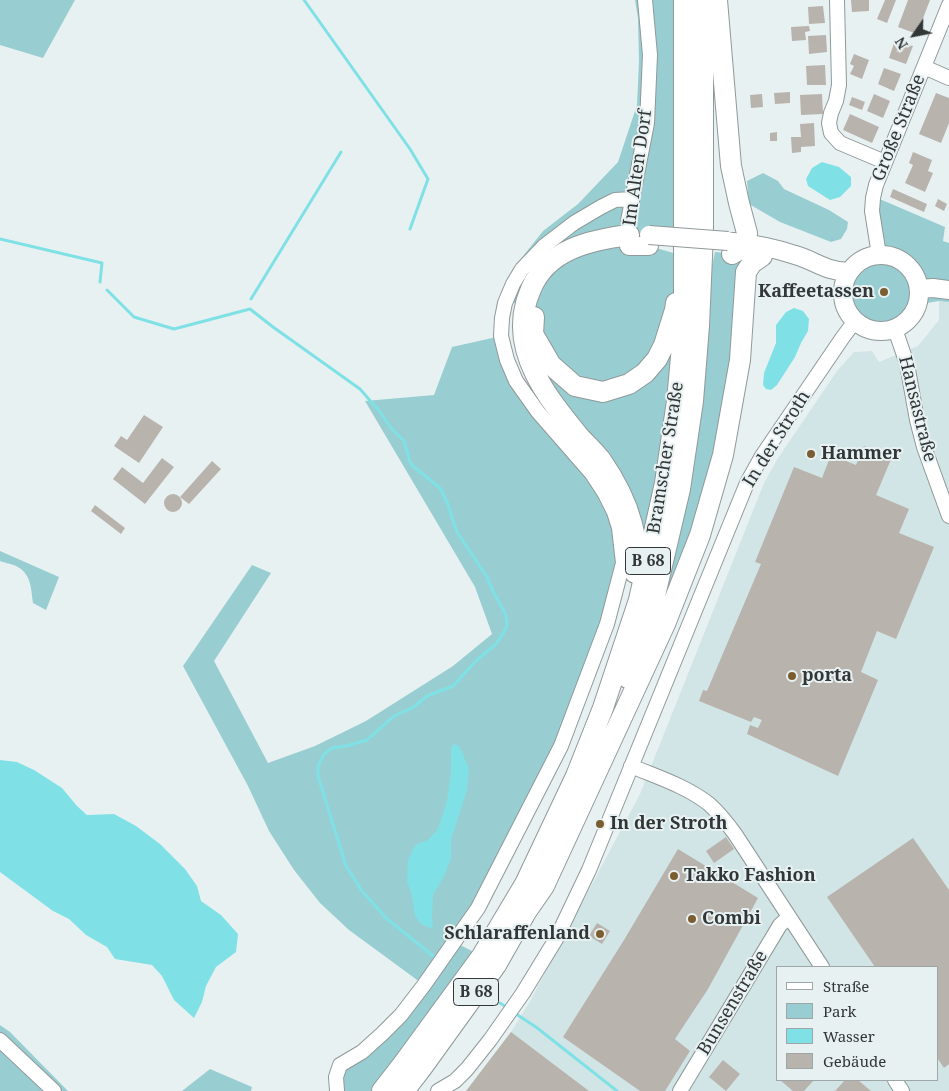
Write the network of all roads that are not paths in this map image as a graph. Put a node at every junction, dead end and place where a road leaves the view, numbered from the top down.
1 (645, 0) edge
2 (684, 0) edge
3 (703, 0) edge
4 (717, 0) edge
5 (837, 0) edge
6 (949, 5) edge
7 (924, 68) junction
8 (949, 78) edge
9 (885, 162) junction
10 (632, 198) junction
11 (639, 241) junction
12 (733, 248) junction
13 (879, 255) junction
14 (684, 256) junction
15 (762, 256) junction
16 (850, 271) junction
17 (919, 289) junction
18 (844, 290) junction
19 (949, 290) edge
20 (855, 321) junction
21 (895, 329) junction
22 (949, 516) edge
23 (629, 631) junction
24 (631, 766) junction
25 (592, 784) junction
26 (789, 917) junction
27 (821, 966) edge
28 (0, 1040) edge
29 (412, 1067) junction
30 (54, 1091) edge
31 (337, 1091) edge
32 (382, 1091) edge
33 (404, 1091) edge
34 (438, 1091) edge
35 (680, 1091) edge

1 - 10 street, Im Alten Dorf
2 - 14 highway, Bramscher Straße / B 68
3 - 25 highway, B 68
4 - 12 highway
5 - 9 street
6 - 7 street, Große Straße
7 - 8 street
7 - 9 street, Große Straße
9 - 13 street, Große Straße
10 - 11 street, Im Alten Dorf
10 - 31 street
11 - 12 main road, bridge
11 - 14 highway
11 - 23 highway
12 - 15 main road
12 - 16 main road
13 - 16 main road
13 - 17 main road
14 - 23 highway, Bramscher Straße / B 68
15 - 18 main road
15 - 25 highway
16 - 18 main road
17 - 19 main road
17 - 21 main road
18 - 20 main road
20 - 21 main road
20 - 24 street, In der Stroth
21 - 22 street, Hansastraße
23 - 29 highway, Bramscher Straße / B 68
24 - 26 street
24 - 34 street, In der Stroth
25 - 29 highway, B 68
26 - 27 street
26 - 35 street, Bunsenstraße
28 - 30 street
29 - 32 highway, B 68
29 - 33 highway, B 68

